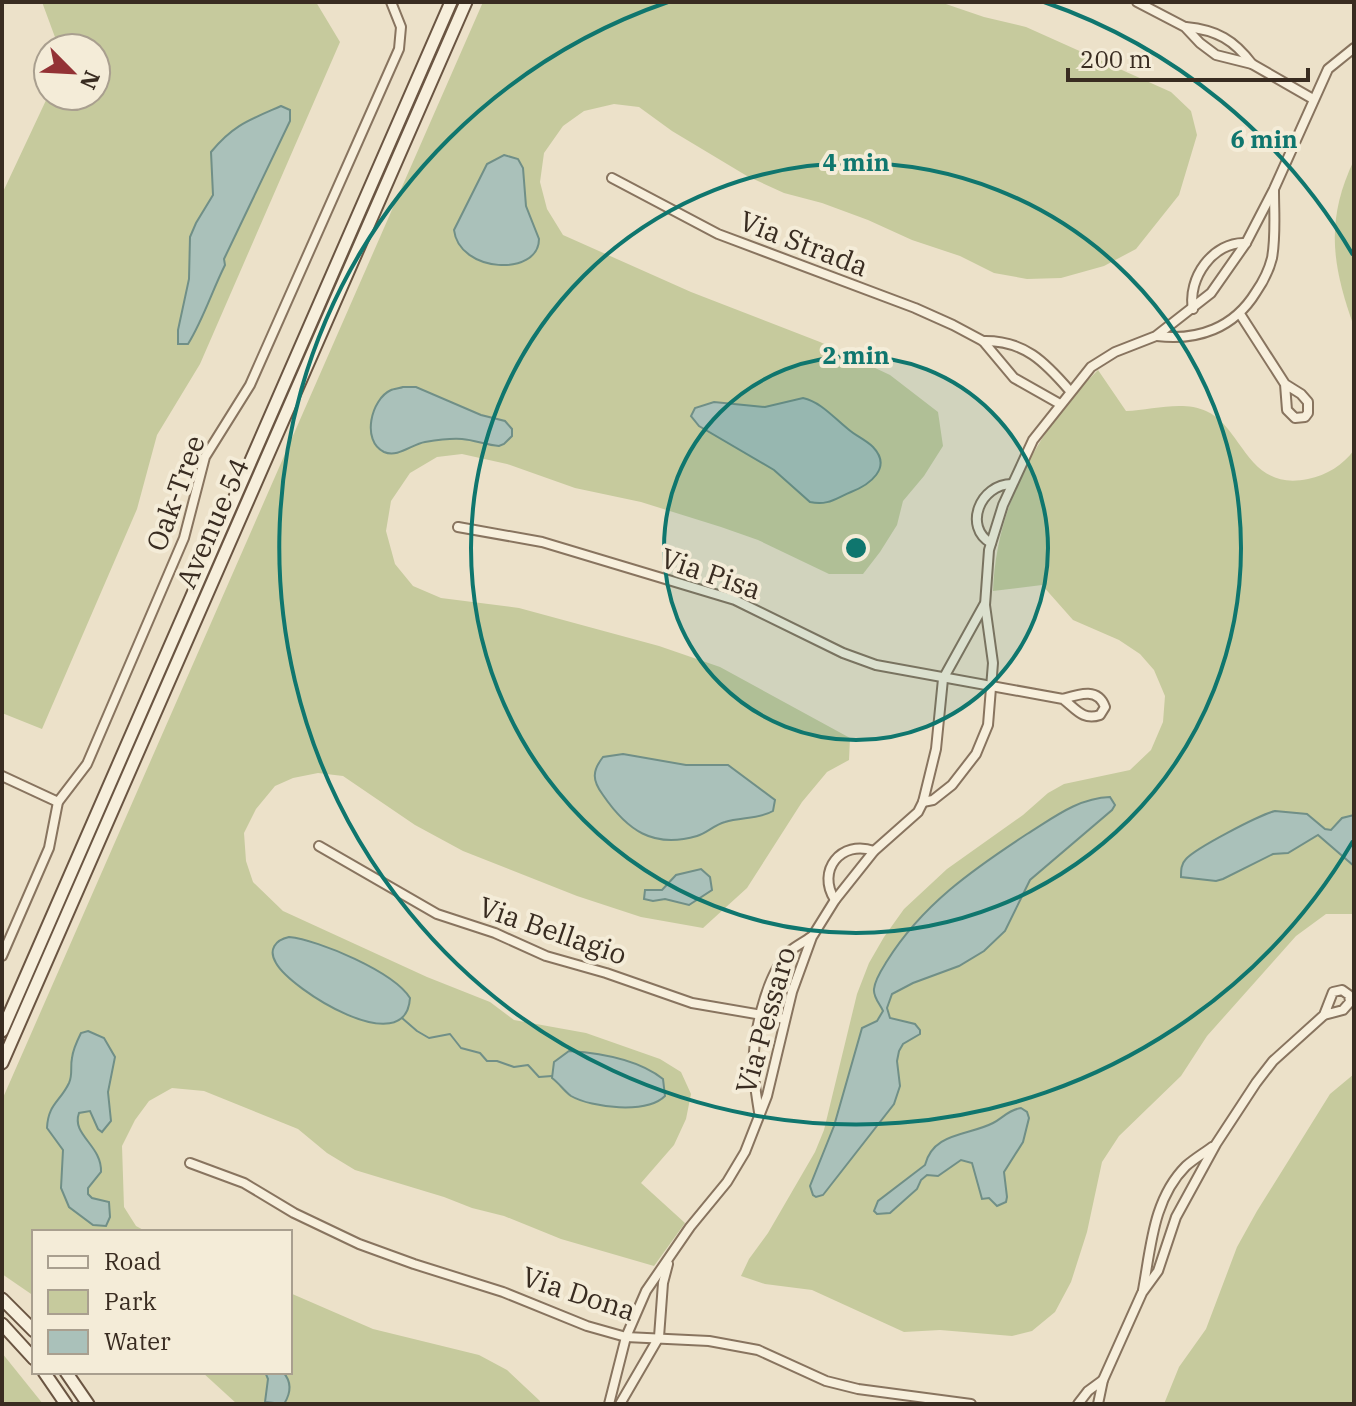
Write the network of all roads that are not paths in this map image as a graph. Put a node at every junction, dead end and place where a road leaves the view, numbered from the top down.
1 (391, 2) edge
2 (451, 2) edge
3 (466, 2) edge
4 (1137, 2) edge
5 (1185, 27) junction
6 (1354, 48) edge
7 (1252, 64) junction
8 (1313, 99) junction
9 (612, 178) dead end
10 (1274, 189) junction
11 (1246, 243) junction
12 (1193, 309) junction
13 (1240, 314) junction
14 (1156, 336) junction
15 (983, 341) junction
16 (1285, 384) dead end
17 (1070, 391) junction
18 (1060, 404) junction
19 (1012, 484) junction
20 (458, 527) dead end
21 (991, 543) junction
22 (985, 605) junction
23 (943, 679) junction
24 (992, 687) junction
25 (1063, 699) junction
26 (2, 776) edge
27 (58, 802) junction
28 (923, 802) junction
29 (319, 846) dead end
30 (874, 851) junction
31 (835, 900) junction
32 (812, 937) junction
33 (2, 956) edge
34 (762, 1014) junction
35 (1324, 1015) dead end
36 (785, 1019) junction
37 (2, 1031) edge
38 (2, 1063) edge
39 (759, 1115) junction
40 (1216, 1144) junction
41 (190, 1163) dead end
42 (671, 1254) junction
43 (1142, 1293) junction
44 (2, 1299) edge
45 (2, 1324) edge
46 (32, 1329) edge
47 (626, 1337) junction
48 (659, 1337) junction
49 (32, 1357) edge
50 (45, 1374) edge
51 (67, 1374) edge
52 (1103, 1380) junction
53 (66, 1404) edge
54 (88, 1404) edge
55 (609, 1404) edge
56 (620, 1404) edge
57 (971, 1404) edge
58 (1078, 1404) edge
59 (1098, 1404) edge

1 - 27 street, Oak-Tree
2 - 37 street, Avenue 54
3 - 38 street, Avenue 54
4 - 5 street
5 - 7 street
5 - 7 street
6 - 8 street, Via Pessaro
7 - 8 street
8 - 10 street, Via Pessaro
9 - 15 street, Via Strada
10 - 11 street, Via Pessaro
10 - 13 street, Via Pessaro
11 - 12 street, Via Pessaro
11 - 12 street
12 - 14 street, Via Pessaro
13 - 14 street, Via Pessaro
13 - 16 street
14 - 17 street, Via Pessaro
15 - 17 street, Via Strada
15 - 18 street, Via Strada
17 - 18 street, Via Pessaro
18 - 19 street, Via Pessaro
19 - 21 street, Via Pessaro
19 - 21 street
20 - 23 street, Via Pisa
21 - 22 street, Via Pessaro
22 - 23 street, Via Pessaro
22 - 24 street, Via Pessaro
23 - 24 street, Via Pisa
23 - 28 street, Via Pessaro
24 - 25 street, Via Pisa
24 - 28 street, Via Pessaro
25 - 25 street
26 - 27 street
27 - 33 street, Oak-Tree
28 - 30 street, Via Pessaro
29 - 34 street, Via Bellagio
30 - 31 street, Via Pessaro
30 - 31 street
31 - 32 street, Via Pessaro
32 - 34 street, Via Pessaro
32 - 36 street, Via Pessaro
34 - 36 street, Via Bellagio
34 - 39 street, Via Pessaro
35 - 40 street
36 - 39 street, Via Pessaro
39 - 42 street, Via Pessaro
40 - 43 street
40 - 43 street
41 - 47 street, Via Dona
42 - 47 street, Via Pessaro
42 - 48 street, Via Pessaro
43 - 52 street
44 - 46 street
45 - 49 street
47 - 48 street, Via Dona
47 - 55 street, Via Pessaro
48 - 56 street, Via Pessaro
48 - 57 street, Via Dona
50 - 53 street
51 - 54 street
52 - 58 street
52 - 59 street

